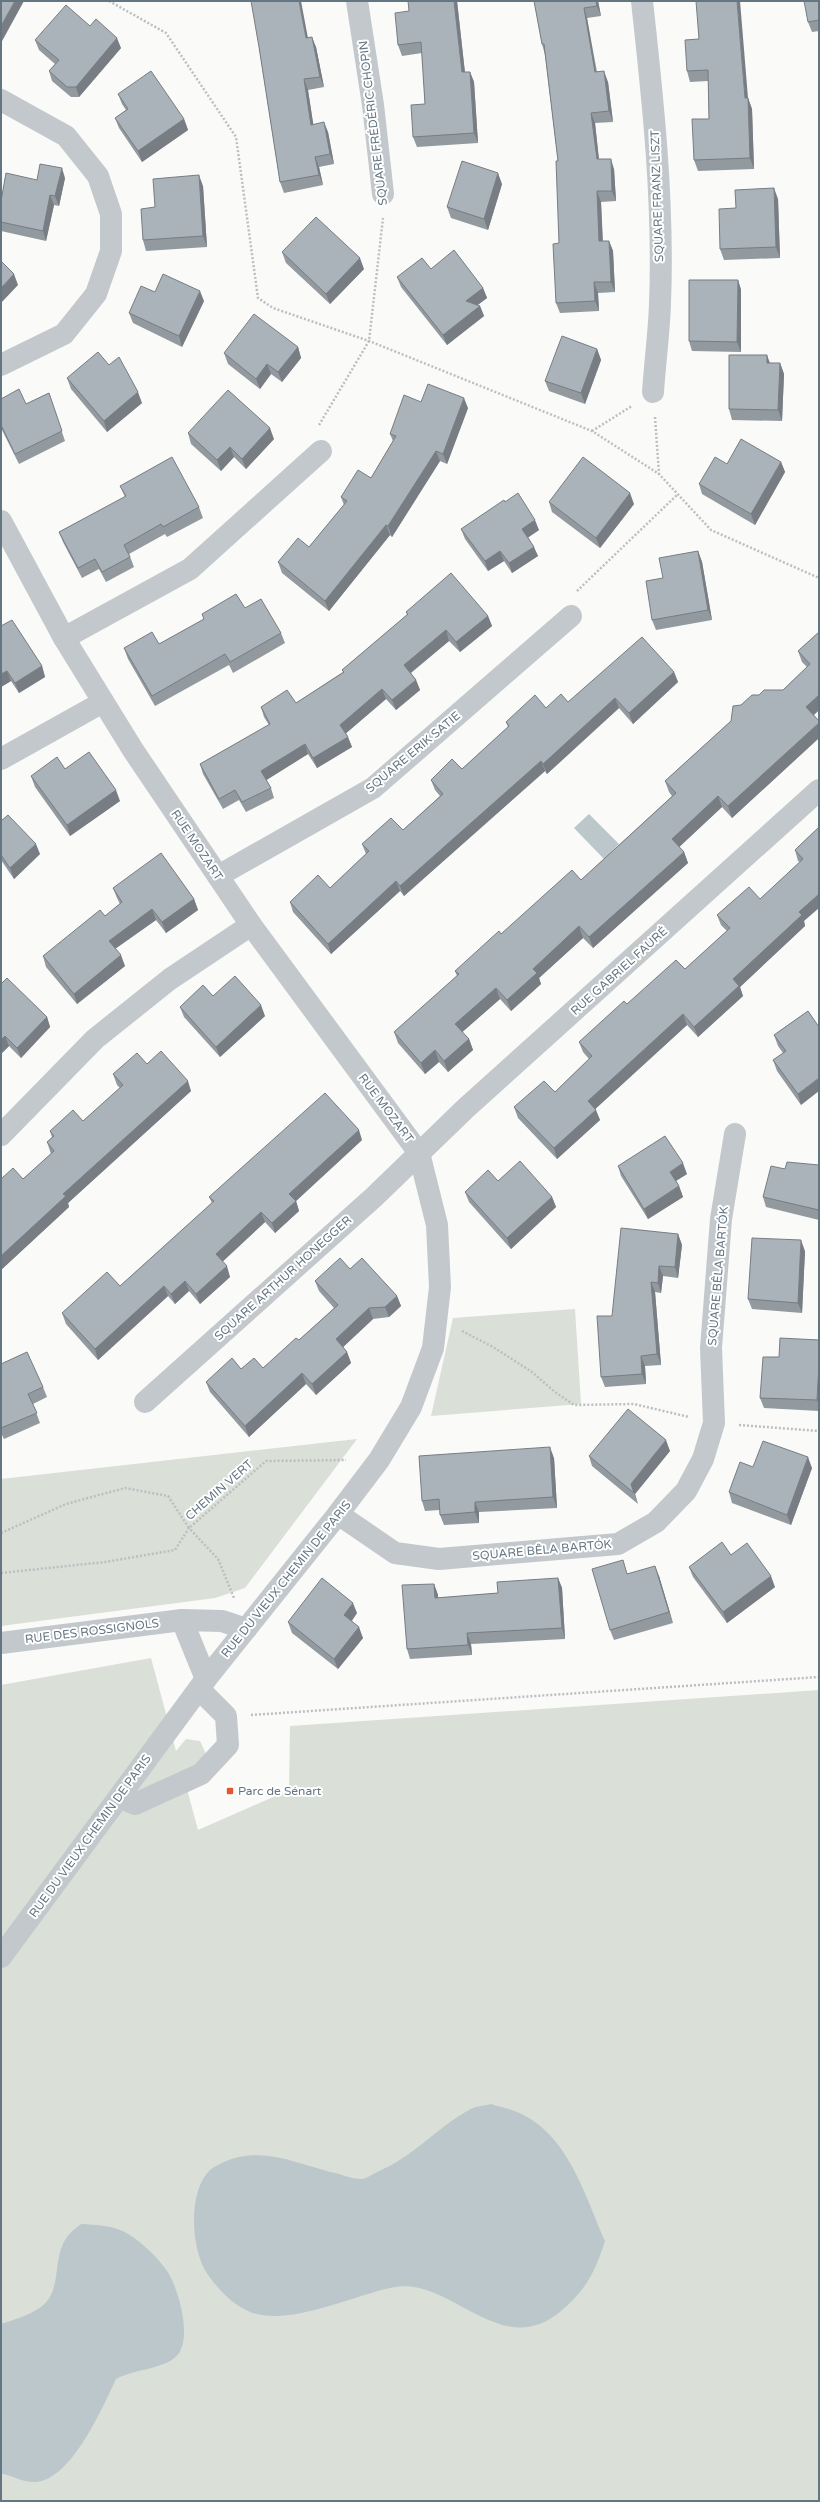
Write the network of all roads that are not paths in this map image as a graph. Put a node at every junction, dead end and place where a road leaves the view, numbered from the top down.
1 (357, 1) edge
2 (642, 1) edge
3 (1, 100) edge
4 (383, 194) road end
5 (1, 365) edge
6 (653, 392) road end
7 (321, 451) road end
8 (1, 521) edge
9 (571, 616) road end
10 (64, 638) junction
11 (103, 702) junction
12 (1, 759) edge
13 (819, 790) edge
14 (218, 876) junction
15 (251, 925) junction
16 (735, 1134) dead end
17 (1, 1135) edge
18 (419, 1153) junction
19 (145, 1402) dead end
20 (338, 1514) junction
21 (182, 1620) junction
22 (246, 1629) junction
23 (1, 1643) edge
24 (203, 1684) junction
25 (119, 1797) junction
26 (1, 1957) edge

1 - 4 street, SQUARE FRÉDÉRIC CHOPIN
2 - 6 street, SQUARE FRANZ LISZT
3 - 5 street
7 - 10 street
8 - 10 street, RUE MOZART
9 - 14 street, SQUARE ERIK SATIE
10 - 11 street, RUE MOZART
11 - 12 street
11 - 14 street, RUE MOZART
13 - 18 street, RUE GABRIEL FAURÉ
14 - 15 street, RUE MOZART
15 - 17 street
15 - 18 street, RUE MOZART
16 - 20 street, SQUARE BÊLA BARTÓK
18 - 19 street, SQUARE ARTHUR HONEGGER
18 - 20 street, RUE DU VIEUX CHEMIN DE PARIS
20 - 22 street, RUE DU VIEUX CHEMIN DE PARIS
21 - 22 street, RUE DES ROSSIGNOLS
21 - 23 street, RUE DES ROSSIGNOLS
21 - 24 street
22 - 24 street, RUE DU VIEUX CHEMIN DE PARIS
24 - 25 street, RUE DU VIEUX CHEMIN DE PARIS
24 - 25 street
25 - 26 street, RUE DU VIEUX CHEMIN DE PARIS

